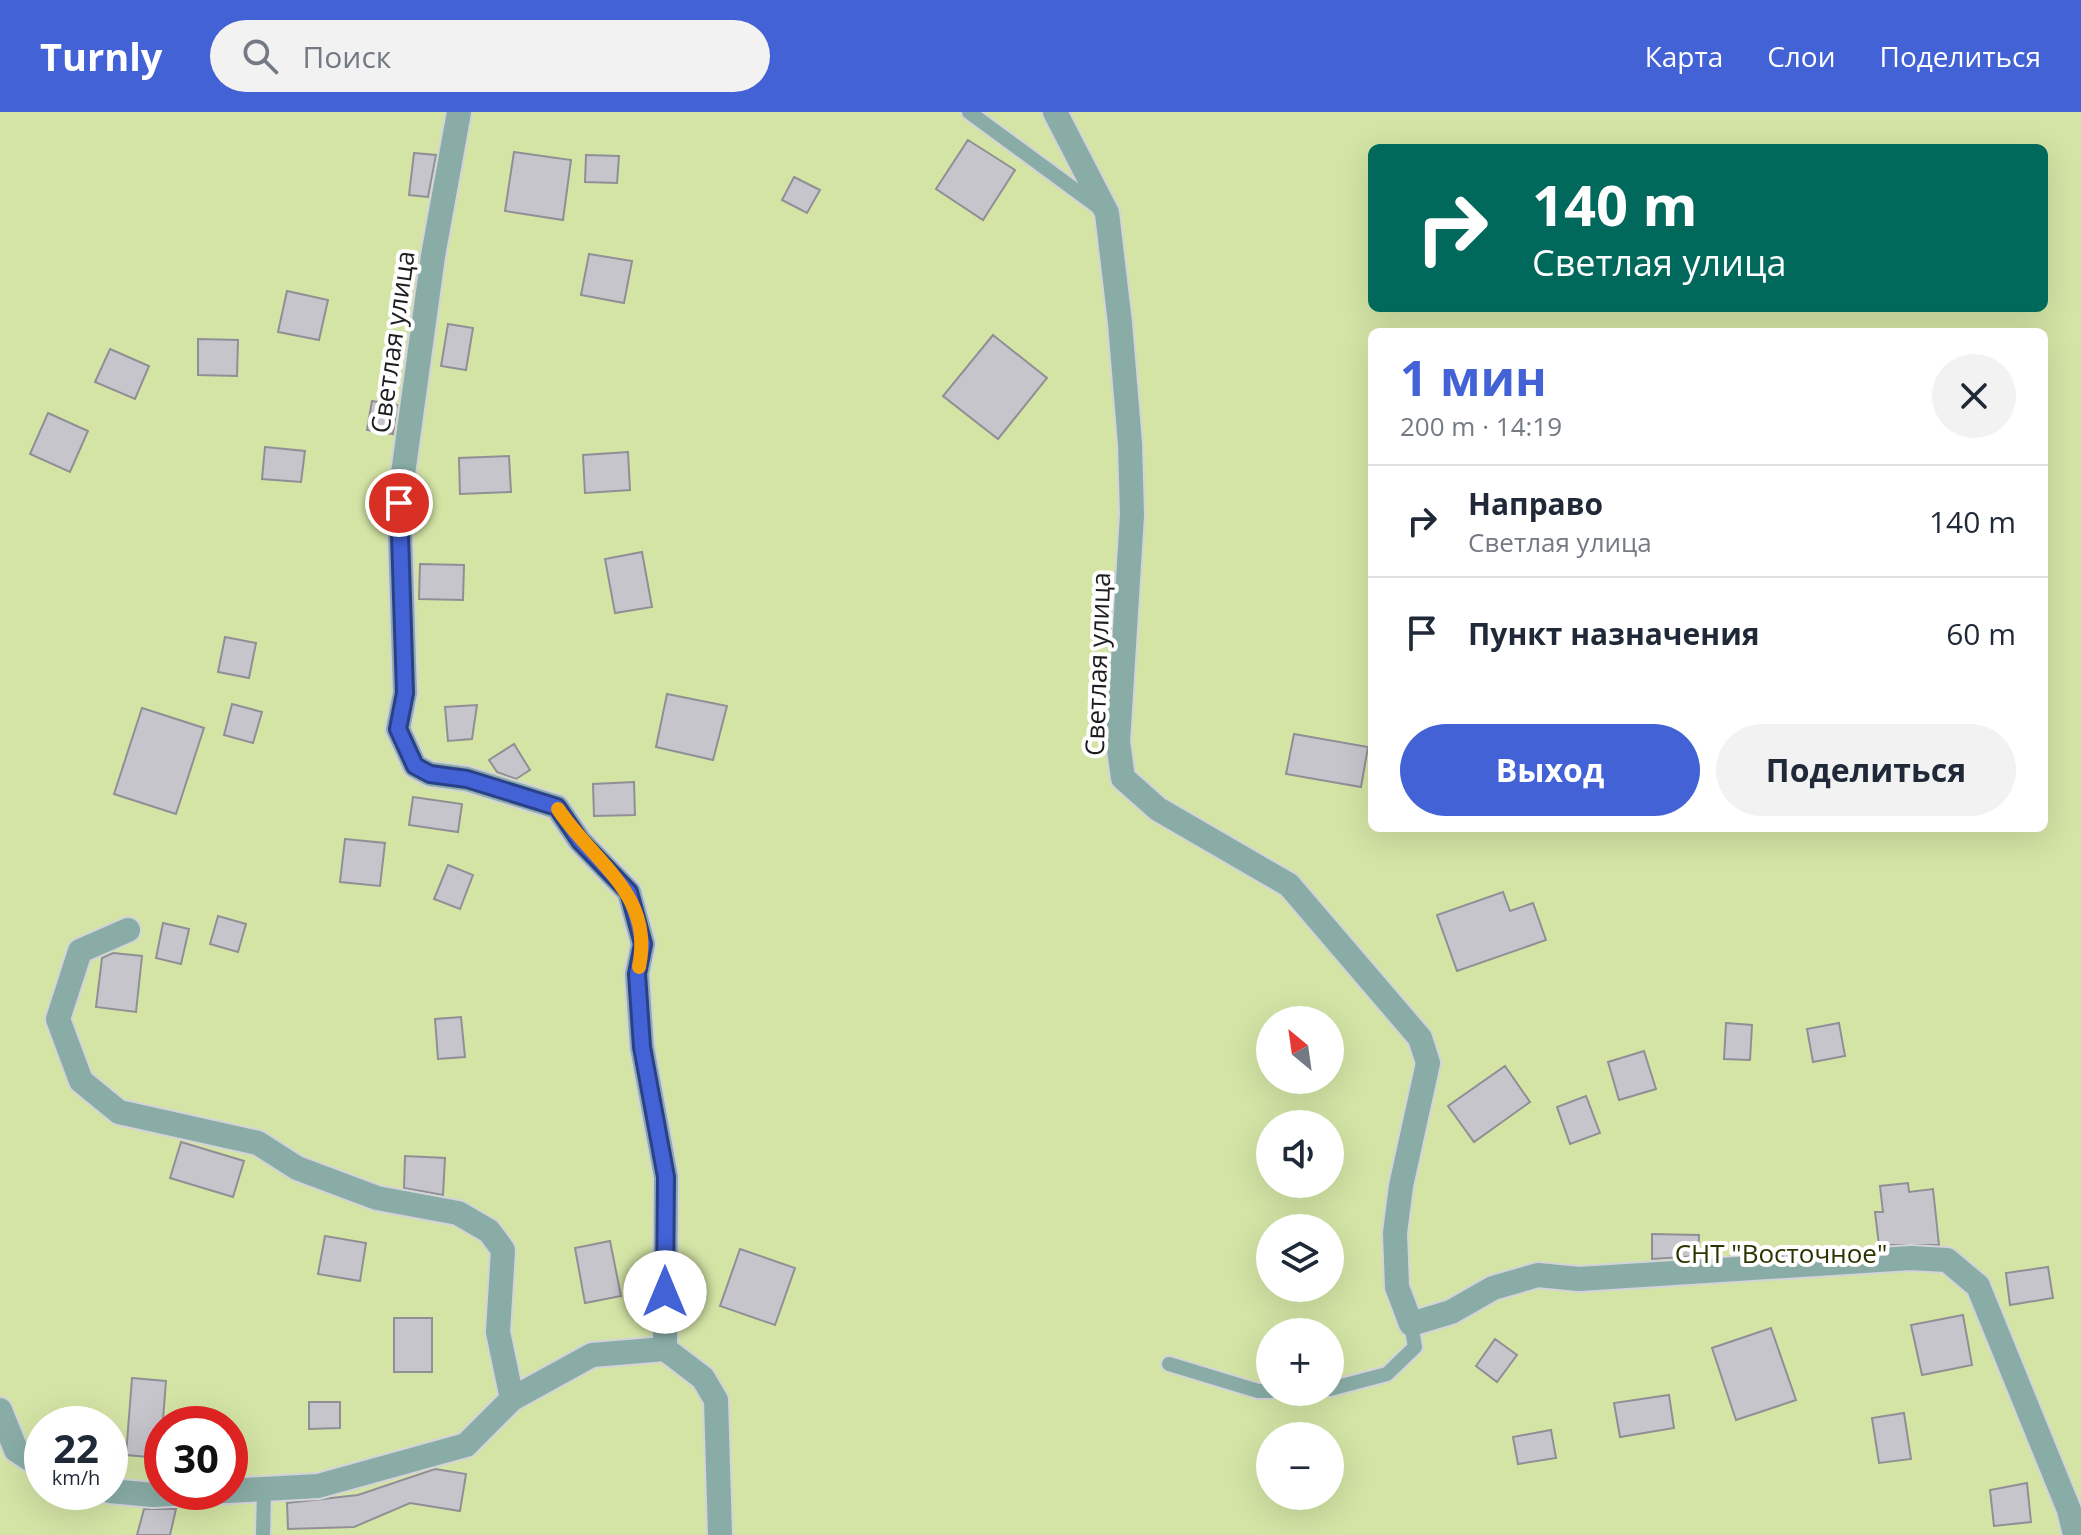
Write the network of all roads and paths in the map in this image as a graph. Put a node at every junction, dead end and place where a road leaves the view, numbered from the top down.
1 (459, 112) edge
2 (969, 112) edge
3 (1055, 112) edge
4 (1107, 213) junction
5 (128, 930) dead end
6 (1411, 1324) junction
7 (665, 1349) junction
8 (1169, 1364) dead end
9 (1344, 1385) edge
10 (1256, 1390) edge
11 (512, 1399) junction
12 (0, 1410) edge
13 (24, 1455) edge
14 (264, 1491) junction
15 (128, 1493) edge
16 (263, 1535) edge
17 (720, 1535) edge
18 (2075, 1535) edge

1 - 7 street, Светлая улица
2 - 4 lane
3 - 4 street, Светлая улица
4 - 6 street, Светлая улица
5 - 11 street
6 - 9 lane
6 - 18 street
7 - 11 street
7 - 17 street
8 - 10 lane
11 - 14 street
12 - 13 street
14 - 15 street
14 - 16 lane

